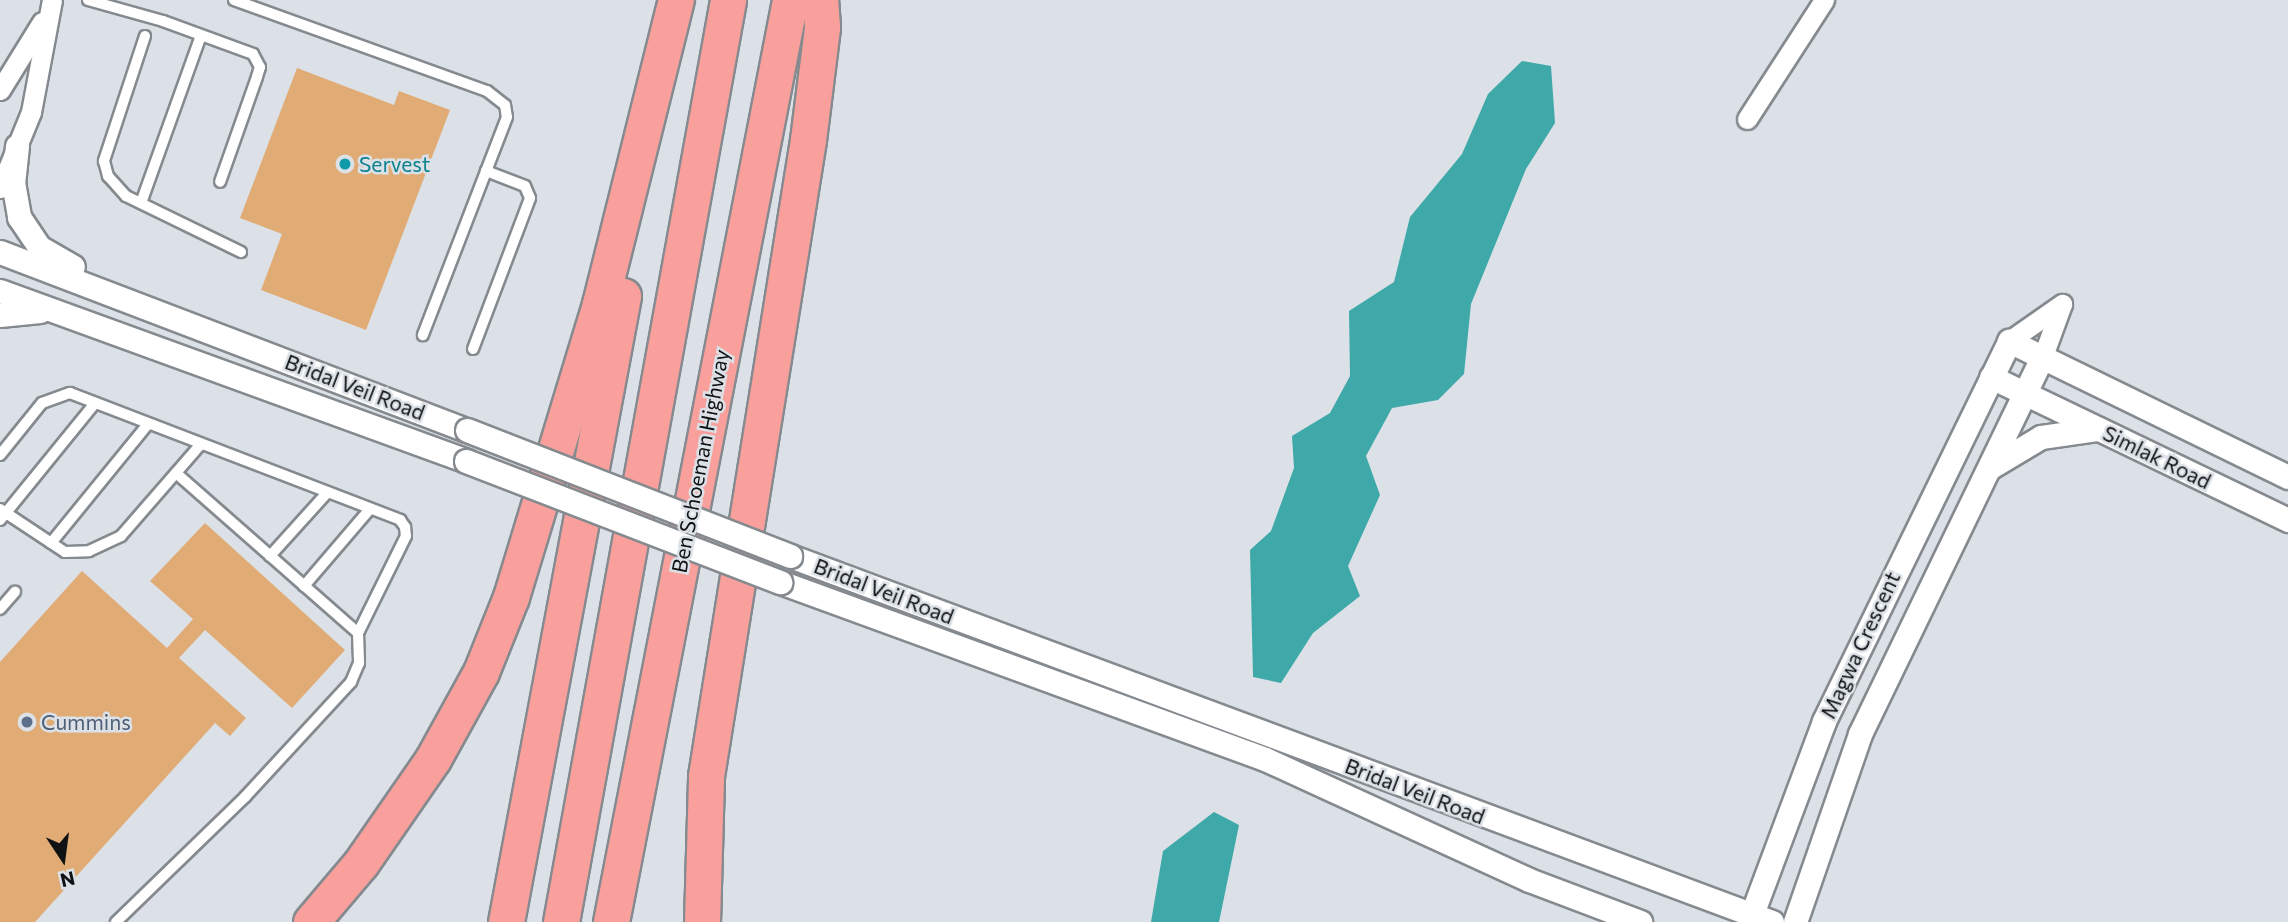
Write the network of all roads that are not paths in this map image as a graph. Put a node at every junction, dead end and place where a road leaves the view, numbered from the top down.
1 (88, 0) edge
2 (234, 0) edge
3 (728, 0) edge
4 (789, 0) edge
5 (820, 0) edge
6 (1824, 0) edge
7 (50, 7) edge
8 (673, 14) edge
9 (201, 35) junction
10 (145, 36) dead end
11 (0, 90) edge
12 (1747, 119) dead end
13 (17, 146) junction
14 (486, 171) junction
15 (219, 182) dead end
16 (0, 188) edge
17 (141, 203) junction
18 (0, 251) edge
19 (241, 252) dead end
20 (0, 291) edge
21 (46, 311) junction
22 (0, 315) edge
23 (423, 335) dead end
24 (2009, 341) junction
25 (238, 342) junction
26 (473, 349) dead end
27 (2043, 356) junction
28 (1992, 377) junction
29 (2026, 394) junction
30 (95, 403) junction
31 (148, 424) junction
32 (2098, 429) junction
33 (201, 444) junction
34 (0, 455) edge
35 (1988, 470) junction
36 (176, 473) junction
37 (2288, 477) edge
38 (327, 493) junction
39 (370, 509) junction
40 (2, 514) edge
41 (2288, 520) edge
42 (51, 543) junction
43 (270, 556) junction
44 (304, 586) junction
45 (15, 592) dead end
46 (0, 610) edge
47 (358, 633) junction
48 (1758, 919) edge
49 (116, 922) edge
50 (311, 922) edge
51 (506, 922) edge
52 (561, 922) edge
53 (611, 922) edge
54 (702, 922) edge
55 (1640, 922) edge
56 (1795, 922) edge

1 - 9 lane
2 - 14 lane
3 - 52 highway
4 - 53 highway, Ben Schoeman Highway
5 - 54 highway
6 - 12 street
7 - 11 street
7 - 13 street
8 - 50 highway
8 - 51 highway
9 - 15 lane
9 - 17 lane
10 - 17 lane
13 - 16 street
13 - 25 street
14 - 23 lane
14 - 26 lane
17 - 19 lane
18 - 25 street, Bridal Veil Road
20 - 21 street, Bridal Veil Road
21 - 22 street
21 - 55 street, Bridal Veil Road, bridge
24 - 27 street, Simlak Road
24 - 27 street
24 - 28 street, Magwa Crescent
25 - 48 street, Bridal Veil Road, bridge
27 - 29 street, Magwa Crescent
27 - 37 street, Simlak Road
28 - 29 street, Simlak Road
28 - 48 street, Magwa Crescent
29 - 32 street, Simlak Road
29 - 35 street, Magwa Crescent
30 - 31 lane
30 - 34 lane
30 - 40 lane
31 - 33 lane
31 - 42 lane
32 - 35 street
32 - 41 street, Simlak Road
33 - 36 lane
33 - 38 lane
35 - 56 street, Magwa Crescent
36 - 42 lane
36 - 43 lane
38 - 39 lane
38 - 43 lane
39 - 44 lane
39 - 47 lane
40 - 42 lane
43 - 44 lane
44 - 47 lane
45 - 46 lane
47 - 49 lane

